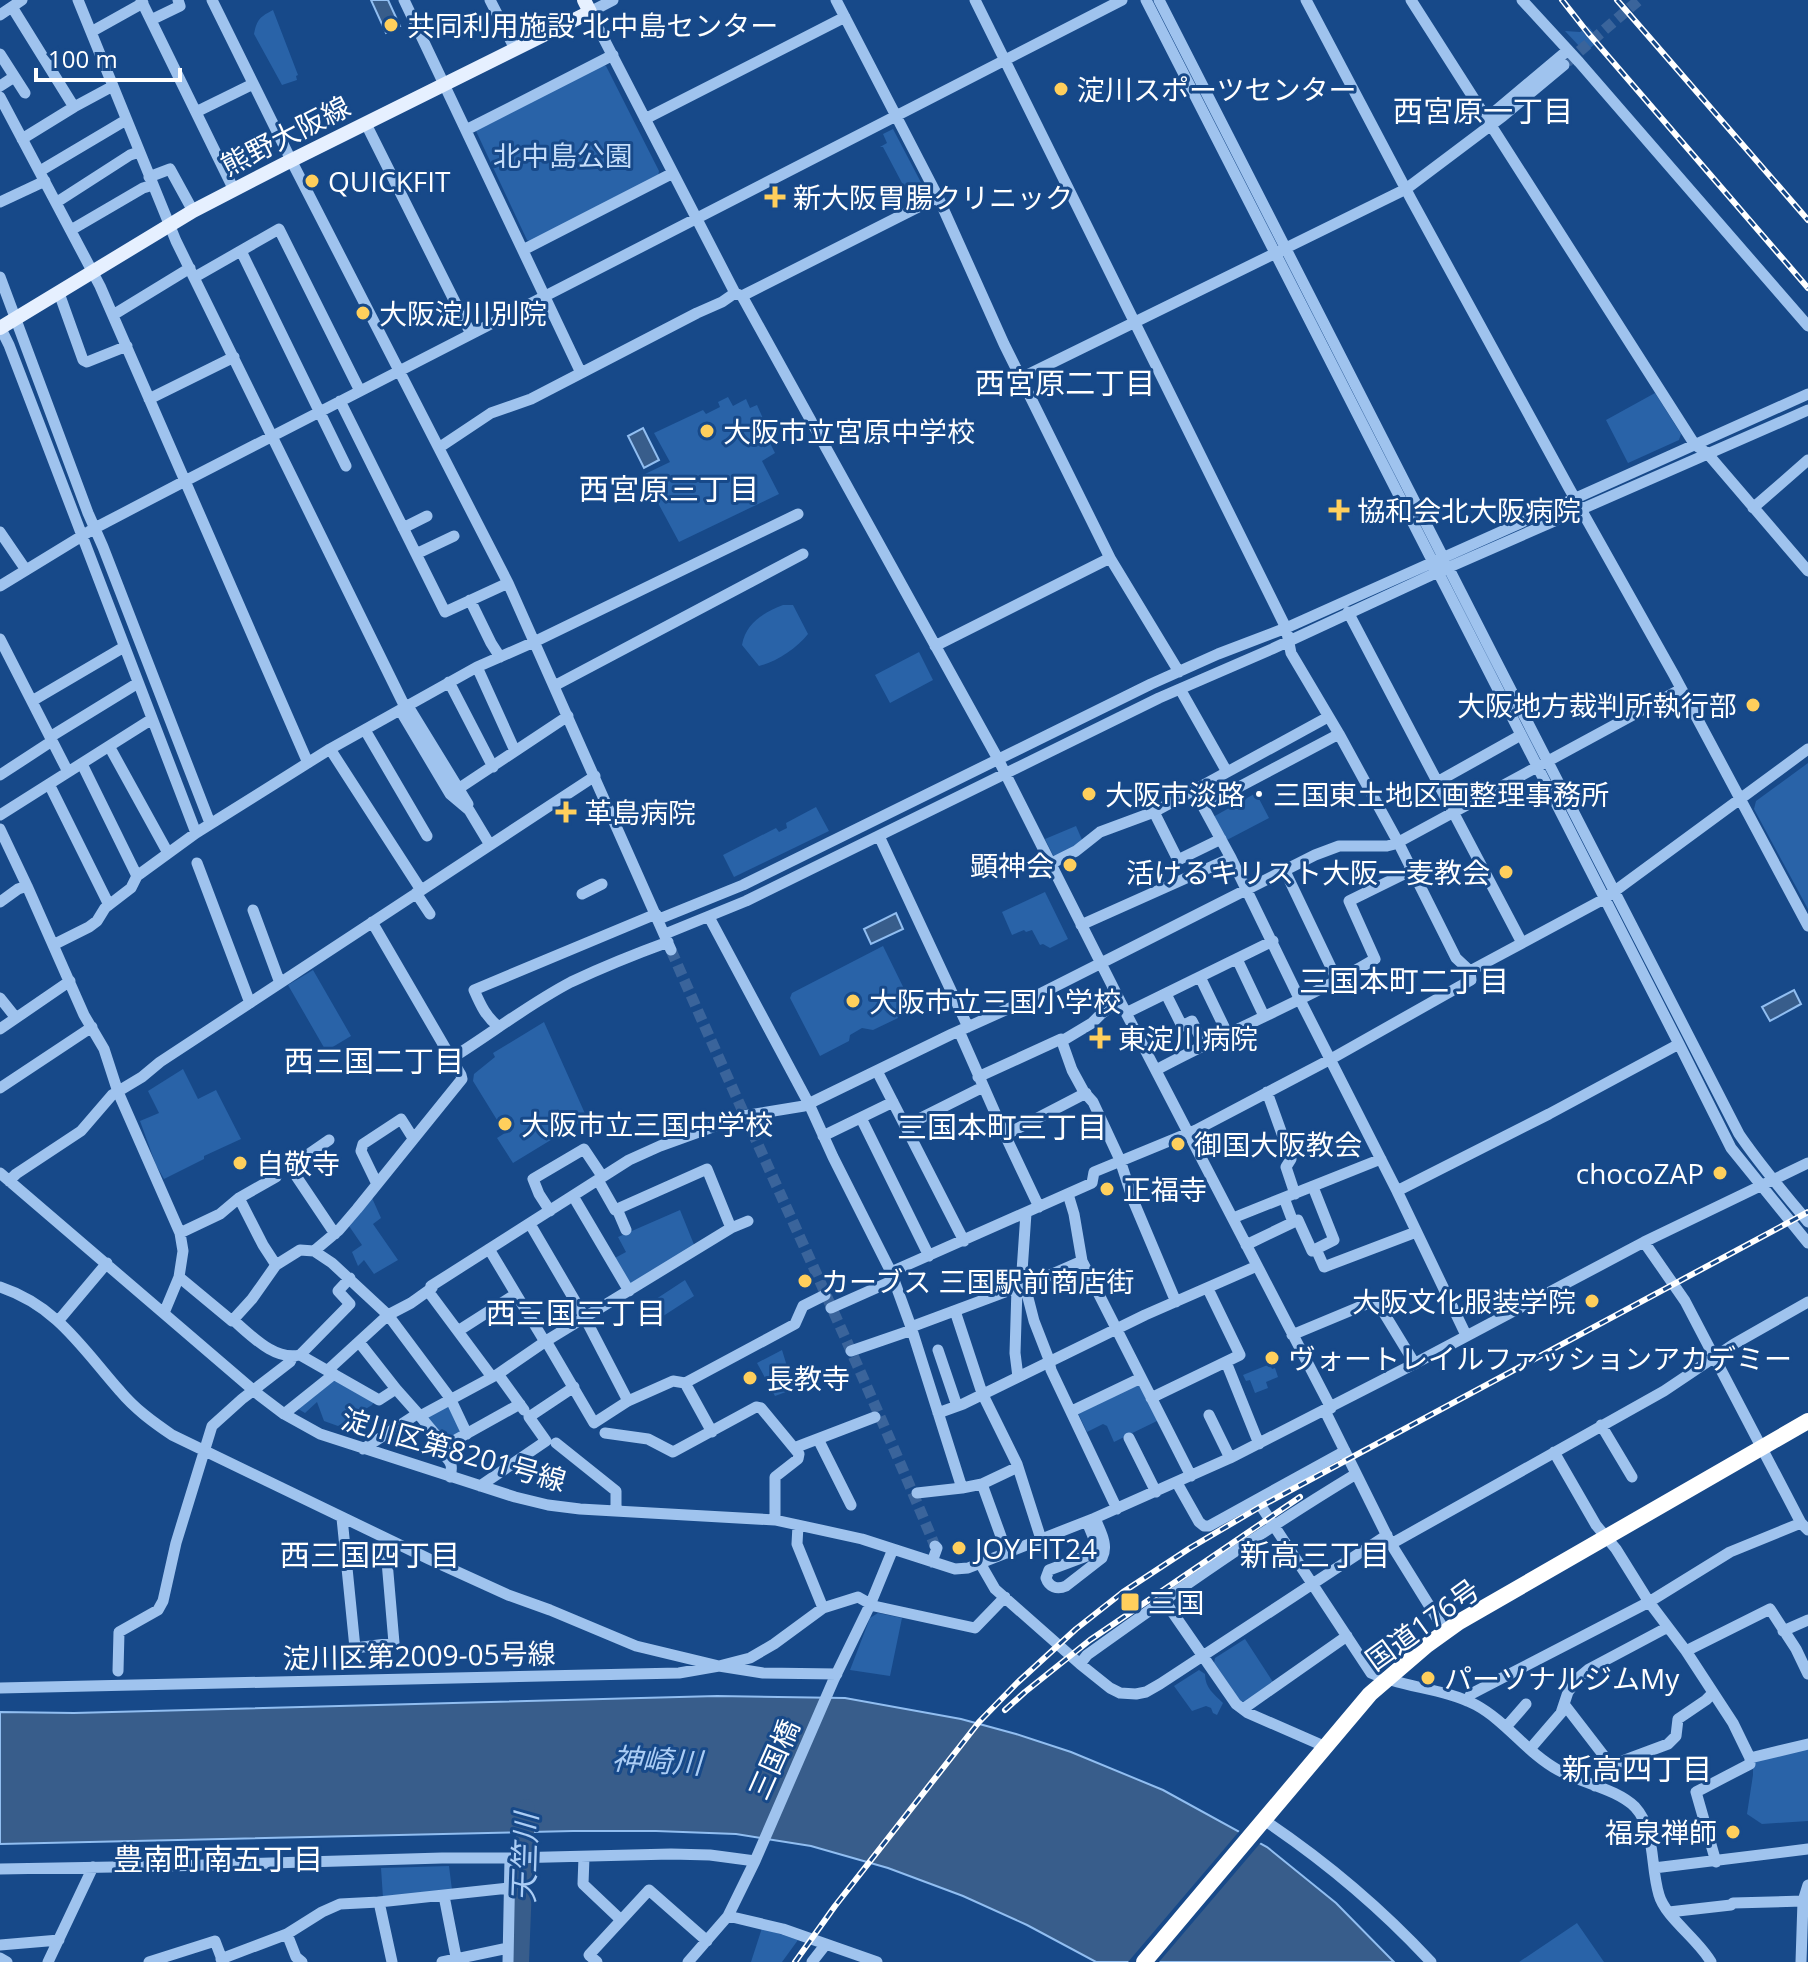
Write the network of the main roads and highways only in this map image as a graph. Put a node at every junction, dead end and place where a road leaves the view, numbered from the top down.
1 (587, 6) edge
2 (0, 328) edge
3 (1808, 1421) edge
4 (1144, 1962) edge

1 - 2 main road, 熊野大阪線
3 - 4 highway, 国道176号

